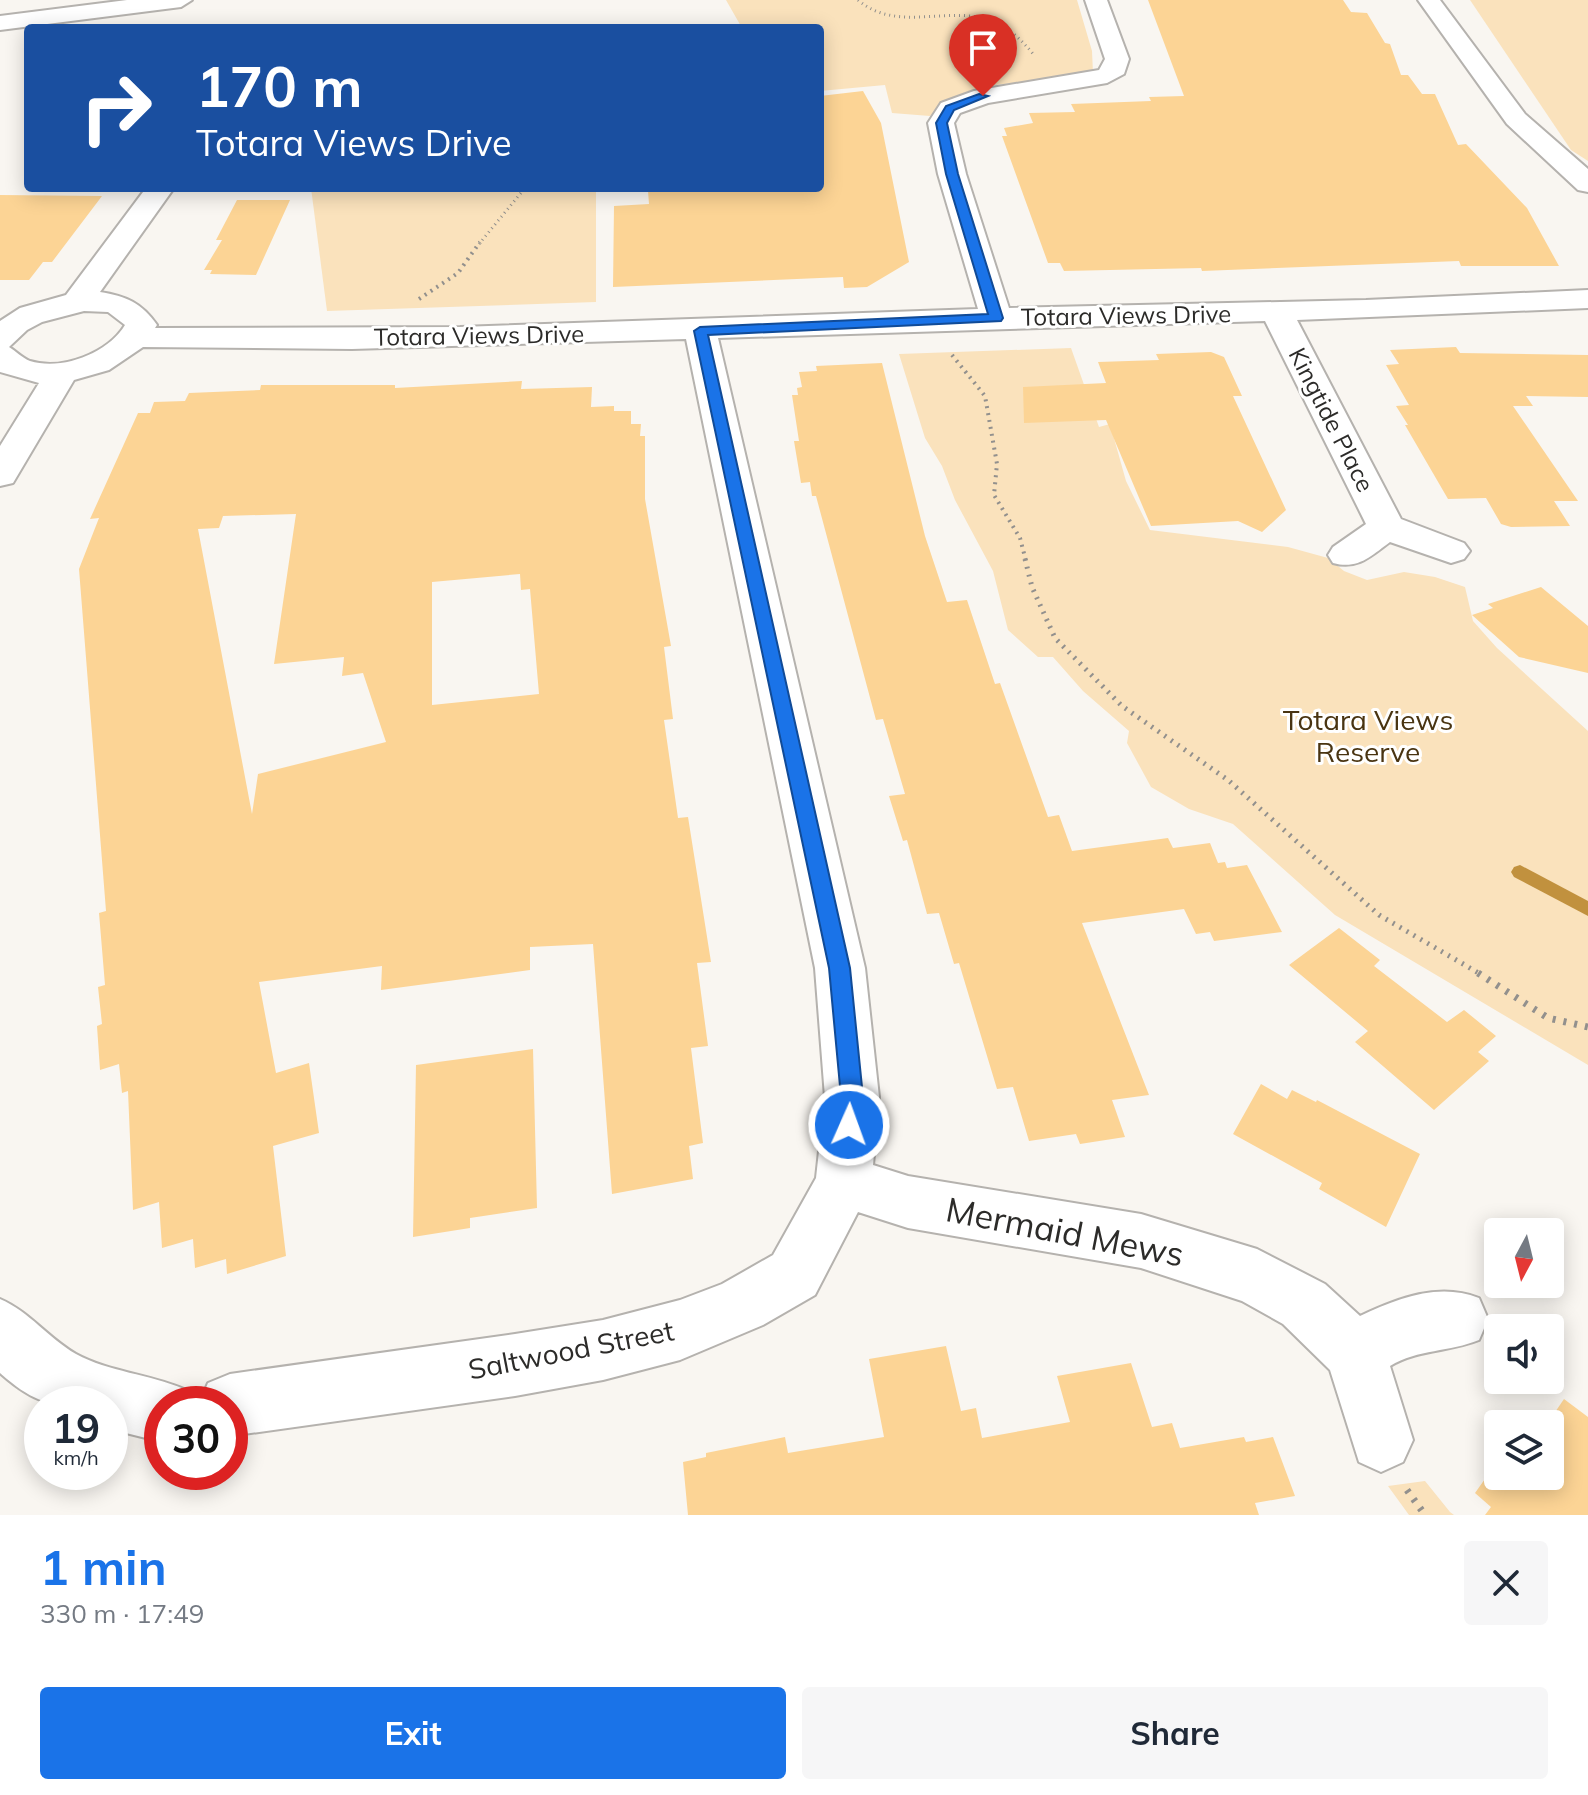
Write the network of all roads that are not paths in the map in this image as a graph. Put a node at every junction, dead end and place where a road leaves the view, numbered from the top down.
1 (181, 0) edge
2 (1096, 0) edge
3 (1429, 0) edge
4 (0, 23) edge
5 (1588, 184) edge
6 (157, 192) edge
7 (1588, 299) edge
8 (76, 303) junction
9 (1277, 313) junction
10 (996, 318) junction
11 (700, 331) junction
12 (137, 337) junction
13 (0, 340) edge
14 (0, 355) edge
15 (62, 372) junction
16 (0, 475) edge
17 (1386, 527) junction
18 (1451, 551) dead end
19 (1347, 555) dead end
20 (844, 1182) junction
21 (1458, 1319) dead end
22 (0, 1329) edge
23 (1356, 1353) junction
24 (248, 1402) edge
25 (144, 1407) edge
26 (1381, 1440) dead end

1 - 4 street
2 - 10 street
3 - 5 street
6 - 8 street
7 - 9 street, Totara Views Drive
8 - 12 street
8 - 13 street
9 - 10 street, Totara Views Drive
9 - 17 street, Kingtide Place
10 - 11 street, Totara Views Drive
11 - 12 street, Totara Views Drive
11 - 20 street, Saltwood Street
12 - 15 street
14 - 15 street
15 - 16 street
17 - 18 street, Kingtide Place
17 - 19 street, Kingtide Place
20 - 23 street, Mermaid Mews
20 - 24 street, Saltwood Street
21 - 23 street
22 - 25 street
23 - 26 street

